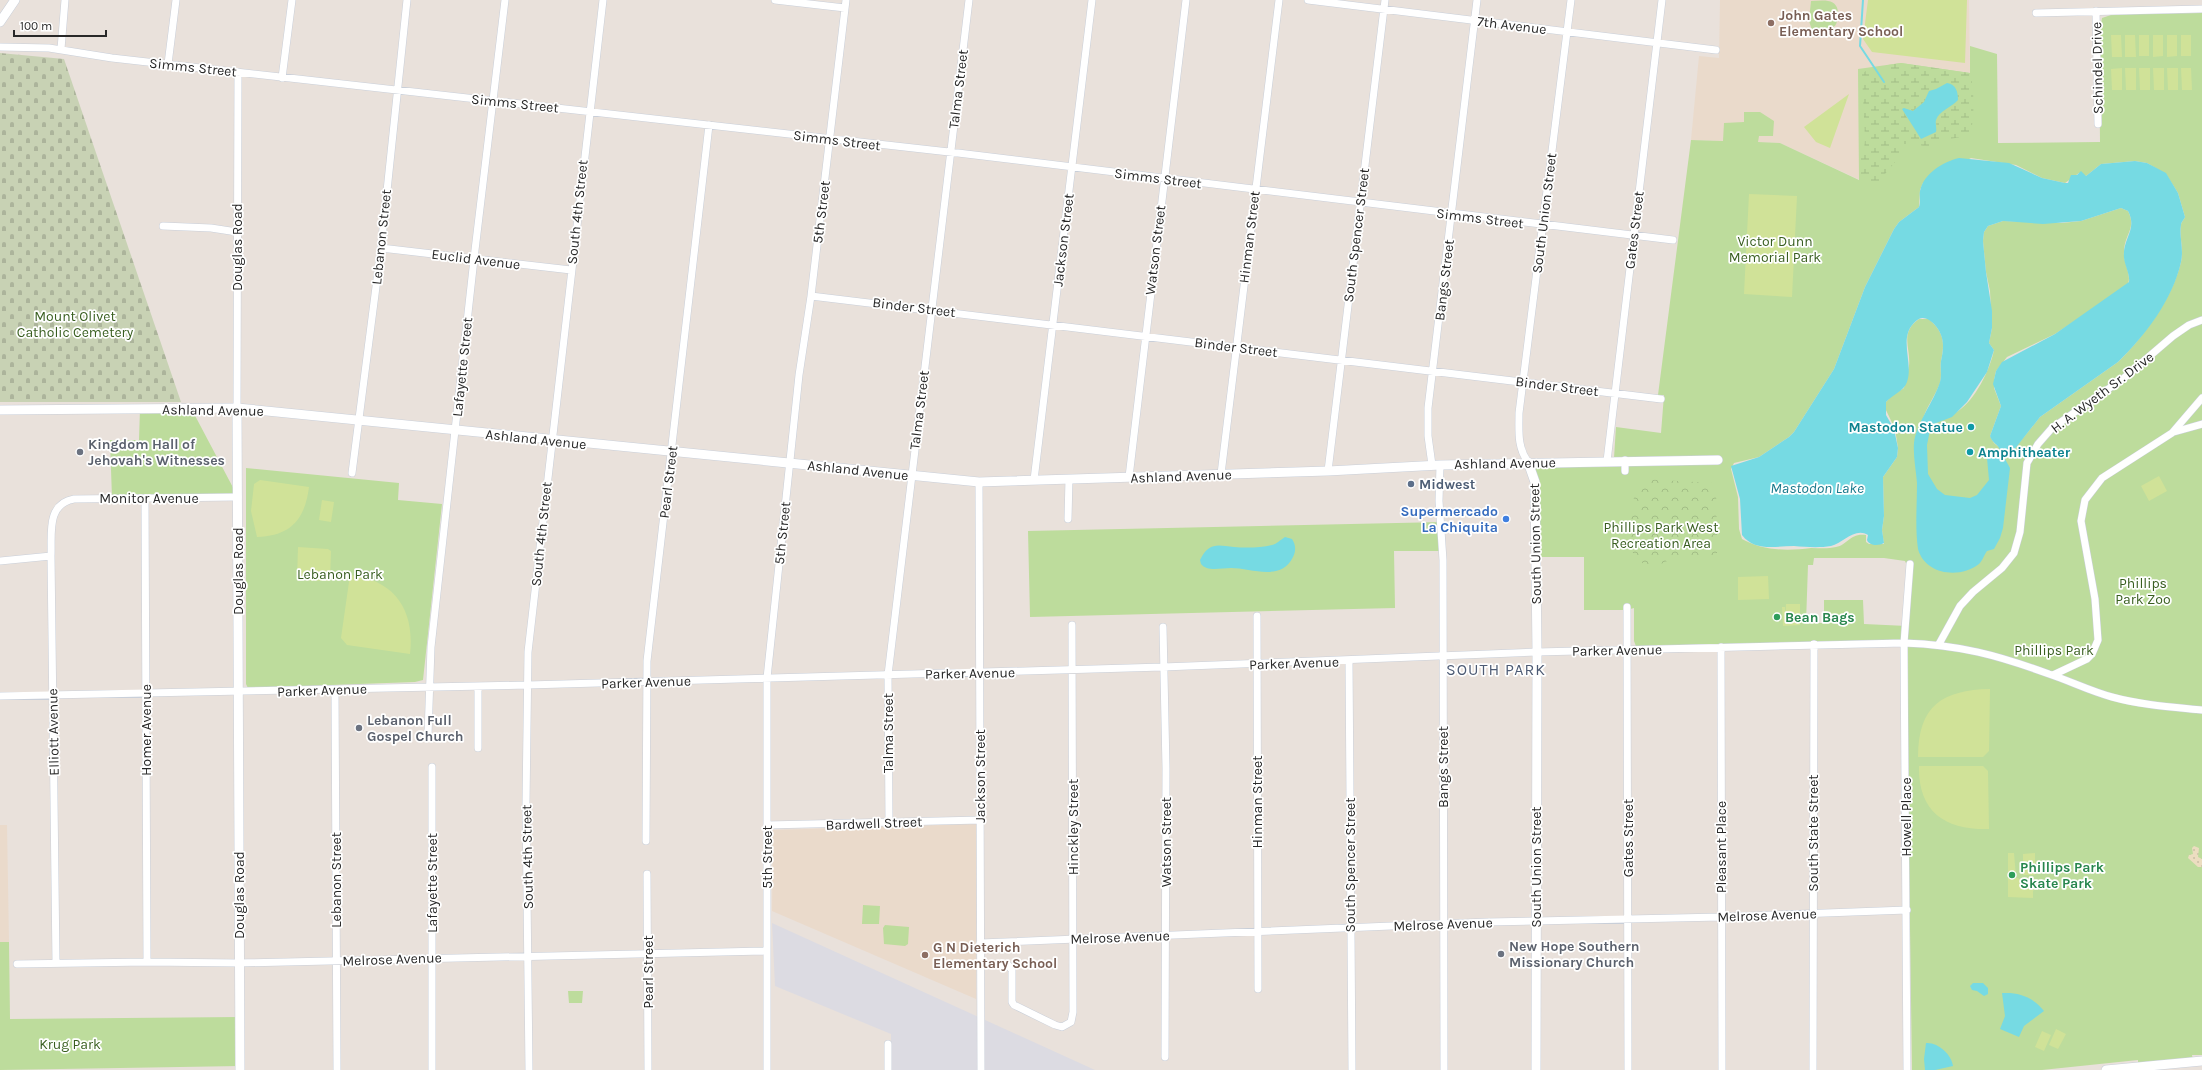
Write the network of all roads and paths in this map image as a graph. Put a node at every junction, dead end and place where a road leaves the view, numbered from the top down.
1 (15, 0) edge
2 (65, 0) edge
3 (176, 0) edge
4 (292, 0) edge
5 (407, 0) edge
6 (505, 0) edge
7 (602, 0) edge
8 (775, 0) edge
9 (846, 0) edge
10 (970, 0) edge
11 (1092, 0) edge
12 (1186, 0) edge
13 (1279, 0) edge
14 (1308, 0) edge
15 (1385, 0) edge
16 (1477, 0) edge
17 (1571, 0) edge
18 (1662, 0) edge
19 (845, 8) junction
20 (2202, 9) edge
21 (1384, 10) junction
22 (2096, 11) junction
23 (2036, 12) dead end
24 (1475, 21) junction
25 (0, 22) edge
26 (1568, 32) junction
27 (1656, 43) junction
28 (0, 47) edge
29 (61, 49) junction
30 (1716, 50) dead end
31 (168, 64) junction
32 (238, 72) junction
33 (282, 78) junction
34 (397, 90) junction
35 (492, 101) junction
36 (589, 111) junction
37 (2098, 124) dead end
38 (709, 125) junction
39 (830, 139) junction
40 (950, 153) junction
41 (1072, 167) junction
42 (1163, 179) junction
43 (1255, 190) junction
44 (1360, 202) junction
45 (1452, 215) junction
46 (1543, 225) junction
47 (163, 226) dead end
48 (237, 232) junction
49 (1633, 235) junction
50 (1673, 240) dead end
51 (381, 248) junction
52 (474, 258) junction
53 (571, 270) junction
54 (811, 296) junction
55 (931, 309) junction
56 (2202, 320) edge
57 (1053, 324) junction
58 (1145, 336) junction
59 (1236, 347) junction
60 (1340, 360) junction
61 (1433, 371) junction
62 (1523, 381) junction
63 (1615, 393) junction
64 (2202, 398) edge
65 (1661, 399) dead end
66 (237, 408) junction
67 (0, 410) edge
68 (358, 419) junction
69 (2202, 424) edge
70 (456, 430) junction
71 (2172, 433) junction
72 (552, 440) junction
73 (671, 452) junction
74 (1608, 460) junction
75 (1625, 460) junction
76 (1718, 460) dead end
77 (1528, 462) junction
78 (789, 463) junction
79 (1436, 465) junction
80 (1328, 471) junction
81 (1625, 471) dead end
82 (352, 473) dead end
83 (1221, 474) junction
84 (911, 475) junction
85 (1129, 477) junction
86 (1069, 479) junction
87 (1034, 480) junction
88 (979, 482) junction
89 (238, 497) junction
90 (145, 498) junction
91 (60, 503) joint
92 (1068, 519) dead end
93 (51, 556) junction
94 (0, 561) edge
95 (1910, 564) dead end
96 (1627, 607) dead end
97 (1257, 616) dead end
98 (1072, 625) dead end
99 (1162, 627) dead end
100 (1904, 643) junction
101 (1814, 644) junction
102 (1939, 644) junction
103 (1721, 647) junction
104 (1628, 651) junction
105 (1537, 652) junction
106 (1444, 656) junction
107 (1349, 661) junction
108 (1257, 664) junction
109 (1163, 667) junction
110 (1072, 670) junction
111 (980, 672) junction
112 (888, 675) junction
113 (2053, 675) junction
114 (767, 678) junction
115 (647, 682) junction
116 (528, 685) junction
117 (478, 686) junction
118 (428, 688) junction
119 (335, 690) junction
120 (238, 692) junction
121 (145, 693) junction
122 (52, 695) junction
123 (0, 696) edge
124 (2202, 710) edge
125 (428, 735) dead end
126 (478, 748) dead end
127 (432, 767) dead end
128 (981, 820) junction
129 (889, 822) junction
130 (767, 825) junction
131 (646, 841) dead end
132 (647, 874) dead end
133 (1906, 910) junction
134 (1812, 913) junction
135 (1721, 917) junction
136 (1628, 918) junction
137 (1536, 922) junction
138 (1443, 924) junction
139 (1350, 928) junction
140 (1257, 932) junction
141 (1166, 935) junction
142 (1074, 938) junction
143 (980, 942) junction
144 (767, 951) junction
145 (648, 952) junction
146 (529, 955) junction
147 (432, 958) junction
148 (336, 961) junction
149 (147, 962) junction
150 (56, 963) junction
151 (239, 963) junction
152 (17, 964) dead end
153 (980, 965) junction
154 (1258, 989) dead end
155 (888, 1044) dead end
156 (1165, 1057) dead end
157 (2202, 1061) edge
158 (2138, 1069) edge
159 (240, 1070) edge
160 (337, 1070) edge
161 (432, 1070) edge
162 (529, 1070) edge
163 (648, 1070) edge
164 (767, 1070) edge
165 (888, 1070) edge
166 (981, 1070) edge
167 (1352, 1070) edge
168 (1444, 1070) edge
169 (1536, 1070) edge
170 (1628, 1070) edge
171 (1722, 1070) edge
172 (1813, 1070) edge
173 (1907, 1070) edge
174 (2106, 1070) edge

1 - 25 street
2 - 29 street
3 - 31 street
4 - 33 street
5 - 34 street, Lebanon Street
6 - 35 street, Lafayette Street
7 - 36 street, South 4th Street
8 - 19 street
9 - 19 street, 5th Street
10 - 40 street, Talma Street
11 - 41 street, Jackson Street
12 - 42 street, Watson Street
13 - 43 street, Hinman Street
14 - 21 street, 7th Avenue
15 - 21 street, South Spencer Street
16 - 24 street, Bangs Street
17 - 26 street, South Union Street
18 - 27 street, Gates Street
19 - 39 street, 5th Street
20 - 22 street
21 - 24 street, 7th Avenue
21 - 44 street, South Spencer Street
22 - 23 street
22 - 37 street, Schindel Drive
24 - 26 street, 7th Avenue
24 - 45 street, Bangs Street
26 - 27 street, 7th Avenue
26 - 46 street, South Union Street
27 - 30 street, 7th Avenue
27 - 49 street, Gates Street
28 - 29 street, Simms Street
29 - 31 street, Simms Street
31 - 32 street, Simms Street
32 - 33 street, Simms Street
32 - 48 street, Douglas Road
33 - 34 street, Simms Street
34 - 35 street, Simms Street
34 - 51 street, Lebanon Street
35 - 36 street, Simms Street
35 - 52 street, Lafayette Street
36 - 38 street, Simms Street
36 - 53 street, South 4th Street
38 - 39 street, Simms Street
38 - 73 street, Pearl Street
39 - 40 street, Simms Street
39 - 54 street, 5th Street
40 - 41 street, Simms Street
40 - 55 street, Talma Street
41 - 42 street, Simms Street
41 - 57 street, Jackson Street
42 - 43 street, Simms Street
42 - 58 street, Watson Street
43 - 44 street, Simms Street
43 - 59 street, Hinman Street
44 - 45 street, Simms Street
44 - 60 street, South Spencer Street
45 - 46 street, Simms Street
45 - 61 street, Bangs Street
46 - 49 street, Simms Street
46 - 62 street, South Union Street
47 - 48 street
48 - 66 street, Douglas Road
49 - 50 street, Simms Street
49 - 63 street, Gates Street
51 - 52 street, Euclid Avenue
51 - 68 street, Lebanon Street
52 - 53 street, Euclid Avenue
52 - 70 street, Lafayette Street
53 - 72 street, South 4th Street
54 - 55 street, Binder Street
54 - 78 street, 5th Street
55 - 57 street, Binder Street
55 - 84 street, Talma Street
56 - 102 street, H. A. Wyeth Sr. Drive
57 - 58 street, Binder Street
57 - 87 street, Jackson Street
58 - 59 street, Binder Street
58 - 85 street, Watson Street
59 - 60 street, Binder Street
59 - 83 street, Hinman Street
60 - 61 street, Binder Street
60 - 80 street, South Spencer Street
61 - 62 street, Binder Street
61 - 79 street, Bangs Street
62 - 63 street, Binder Street
62 - 77 street, South Union Street
63 - 65 street, Binder Street
63 - 74 street, Gates Street
64 - 71 street
66 - 67 street, Ashland Avenue
66 - 68 street, Ashland Avenue
66 - 89 street, Douglas Road
68 - 70 street, Ashland Avenue
68 - 82 street, Lebanon Street
69 - 71 street
70 - 72 street, Ashland Avenue
70 - 118 street, Lafayette Street
71 - 113 street
72 - 73 street, Ashland Avenue
72 - 116 street, South 4th Street
73 - 78 street, Ashland Avenue
73 - 115 street, Pearl Street
74 - 75 street, Ashland Avenue
74 - 77 street, Ashland Avenue
75 - 76 street, Ashland Avenue
75 - 81 street
77 - 79 street, Ashland Avenue
77 - 105 street, South Union Street
78 - 84 street, Ashland Avenue
78 - 114 street, 5th Street
79 - 80 street, Ashland Avenue
79 - 106 street, Bangs Street
80 - 83 street, Ashland Avenue
83 - 85 street, Ashland Avenue
84 - 88 street, Ashland Avenue
84 - 112 street, Talma Street
85 - 86 street, Ashland Avenue
86 - 87 street, Ashland Avenue
86 - 92 street
87 - 88 street, Ashland Avenue
88 - 111 street, Jackson Street
89 - 90 street, Monitor Avenue
89 - 120 street, Douglas Road
90 - 91 street, Monitor Avenue
90 - 121 street, Homer Avenue
91 - 93 street, Elliott Avenue
93 - 94 street
93 - 122 street, Elliott Avenue
95 - 100 street, Howell Place
96 - 104 street, Gates Street
97 - 108 street, Hinman Street
98 - 110 street, Hinckley Street
99 - 109 street, Watson Street
100 - 101 street, Parker Avenue
100 - 102 street, Parker Avenue
100 - 133 street, Howell Place
101 - 103 street, Parker Avenue
101 - 134 street, South State Street
102 - 113 street, Parker Avenue
103 - 104 street, Parker Avenue
103 - 135 street, Pleasant Place
104 - 105 street, Parker Avenue
104 - 136 street, Gates Street
105 - 106 street, Parker Avenue
105 - 137 street, South Union Street
106 - 107 street, Parker Avenue
106 - 138 street, Bangs Street
107 - 108 street, Parker Avenue
107 - 139 street, South Spencer Street
108 - 109 street, Parker Avenue
108 - 140 street, Hinman Street
109 - 110 street, Parker Avenue
109 - 141 street, Watson Street
110 - 111 street, Parker Avenue
110 - 142 street, Hinckley Street
111 - 112 street, Parker Avenue
111 - 128 street, Jackson Street
112 - 114 street, Parker Avenue
112 - 129 street, Talma Street
113 - 124 street, Parker Avenue
114 - 115 street, Parker Avenue
114 - 130 street, 5th Street
115 - 116 street, Parker Avenue
115 - 131 street, Pearl Street
116 - 117 street, Parker Avenue
116 - 146 street, South 4th Street
117 - 118 street, Parker Avenue
117 - 126 street
118 - 119 street, Parker Avenue
118 - 125 street, Lafayette Street
119 - 120 street, Parker Avenue
119 - 148 street, Lebanon Street
120 - 121 street, Parker Avenue
120 - 151 street, Douglas Road
121 - 122 street, Parker Avenue
121 - 149 street, Homer Avenue
122 - 123 street, Parker Avenue
122 - 150 street, Elliott Avenue
127 - 147 street, Lafayette Street
128 - 129 street, Bardwell Street
128 - 143 street, Jackson Street
129 - 130 street, Bardwell Street
130 - 144 street, 5th Street
132 - 145 street, Pearl Street
133 - 134 street, Melrose Avenue
133 - 173 street, Howell Place
134 - 135 street, Melrose Avenue
134 - 172 street, South State Street
135 - 136 street, Melrose Avenue
135 - 171 street, Pleasant Place
136 - 137 street, Melrose Avenue
136 - 170 street, Gates Street
137 - 138 street, Melrose Avenue
137 - 169 street, South Union Street
138 - 139 street, Melrose Avenue
138 - 168 street, Bangs Street
139 - 140 street, Melrose Avenue
139 - 167 street, South Spencer Street
140 - 141 street, Melrose Avenue
140 - 154 street, Hinman Street
141 - 142 street, Melrose Avenue
141 - 156 street, Watson Street
142 - 143 street, Melrose Avenue
142 - 153 street, Hinckley Street
143 - 153 street, Jackson Street
144 - 145 street, Melrose Avenue
144 - 164 street, 5th Street
145 - 146 street, Melrose Avenue
145 - 163 street, Pearl Street
146 - 147 street, Melrose Avenue
146 - 162 street, South 4th Street
147 - 148 street, Melrose Avenue
147 - 161 street, Lafayette Street
148 - 151 street, Melrose Avenue
148 - 160 street, Lebanon Street
149 - 150 street, Melrose Avenue
149 - 151 street, Melrose Avenue
150 - 152 street, Melrose Avenue
151 - 159 street, Douglas Road
153 - 166 street, Jackson Street
155 - 165 street
157 - 158 street
158 - 174 street

